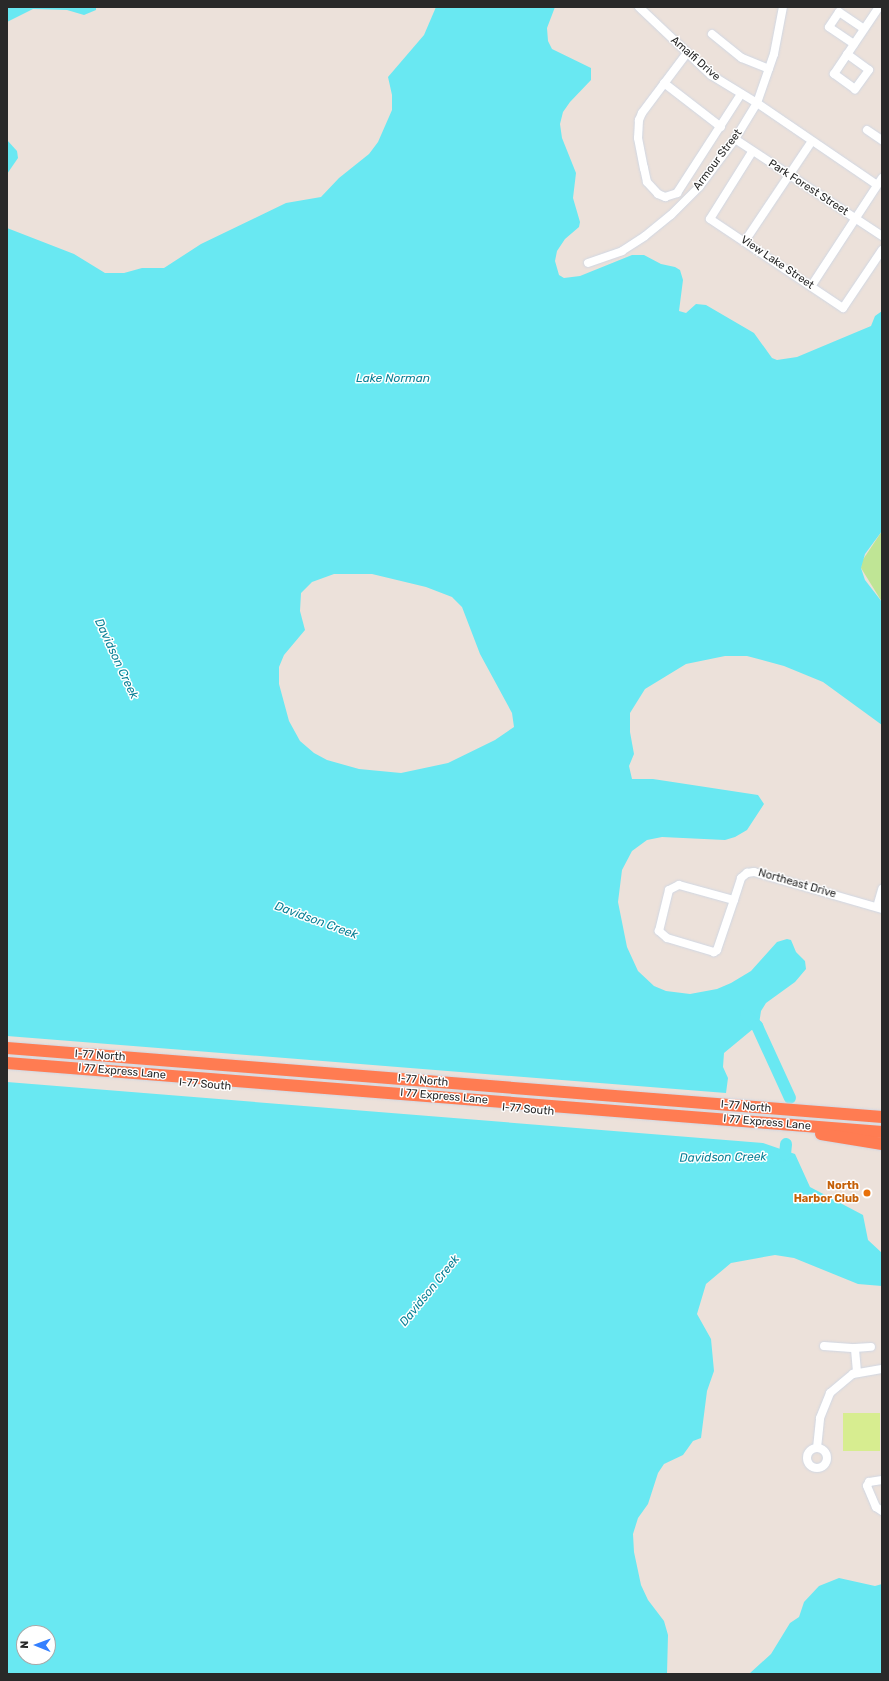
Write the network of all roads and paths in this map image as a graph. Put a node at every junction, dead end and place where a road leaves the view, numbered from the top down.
1 (640, 7) edge
2 (783, 7) edge
3 (879, 7) edge
4 (864, 28) junction
5 (712, 34) dead end
6 (854, 44) junction
7 (687, 53) junction
8 (847, 54) junction
9 (769, 69) junction
10 (664, 83) junction
11 (741, 94) junction
12 (757, 103) junction
13 (721, 127) junction
14 (867, 130) dead end
15 (735, 139) junction
16 (882, 140) edge
17 (812, 141) junction
18 (752, 152) junction
19 (789, 174) junction
20 (880, 182) edge
21 (855, 219) junction
22 (882, 236) edge
23 (745, 241) junction
24 (882, 250) edge
25 (588, 262) dead end
26 (812, 285) junction
27 (882, 889) edge
28 (734, 900) junction
29 (879, 908) edge
30 (7, 1048) edge
31 (7, 1055) edge
32 (7, 1063) edge
33 (7, 1069) edge
34 (882, 1118) edge
35 (882, 1124) edge
36 (882, 1132) edge
37 (814, 1133) junction
38 (882, 1138) edge
39 (882, 1144) edge
40 (824, 1346) dead end
41 (871, 1347) dead end
42 (855, 1348) junction
43 (882, 1369) edge
44 (857, 1372) junction
45 (817, 1448) dead end
46 (882, 1480) edge
47 (882, 1511) edge

1 - 7 street, Amalfi Drive
2 - 9 street, Armour Street
3 - 4 street
4 - 6 street
4 - 6 street
5 - 9 street
6 - 8 street
7 - 10 street
7 - 11 street, Amalfi Drive
8 - 8 street
9 - 12 street, Armour Street
10 - 13 street
10 - 13 street
11 - 12 street, Amalfi Drive
11 - 13 street
12 - 15 street, Armour Street
12 - 17 street, Amalfi Drive
14 - 16 street
15 - 18 street, Park Forest Street
15 - 25 street, Armour Street
17 - 19 street
17 - 20 street, Amalfi Drive
18 - 19 street, Park Forest Street
18 - 23 street, View Lake Street
19 - 21 street, Park Forest Street
19 - 23 street
20 - 21 street
21 - 22 street, Park Forest Street
21 - 26 street
23 - 26 street, View Lake Street
24 - 26 street, View Lake Street
27 - 29 street
28 - 28 street, Northeast Drive
28 - 29 street, Northeast Drive
30 - 34 highway, I-77 North
31 - 35 highway, I 77 Express Lane
32 - 36 highway, I 77 Express Lane
33 - 37 highway, I-77 South
37 - 38 highway, I-77 South
37 - 39 highway
40 - 42 street
41 - 42 street
42 - 44 street
43 - 44 street
44 - 45 street
46 - 47 street

